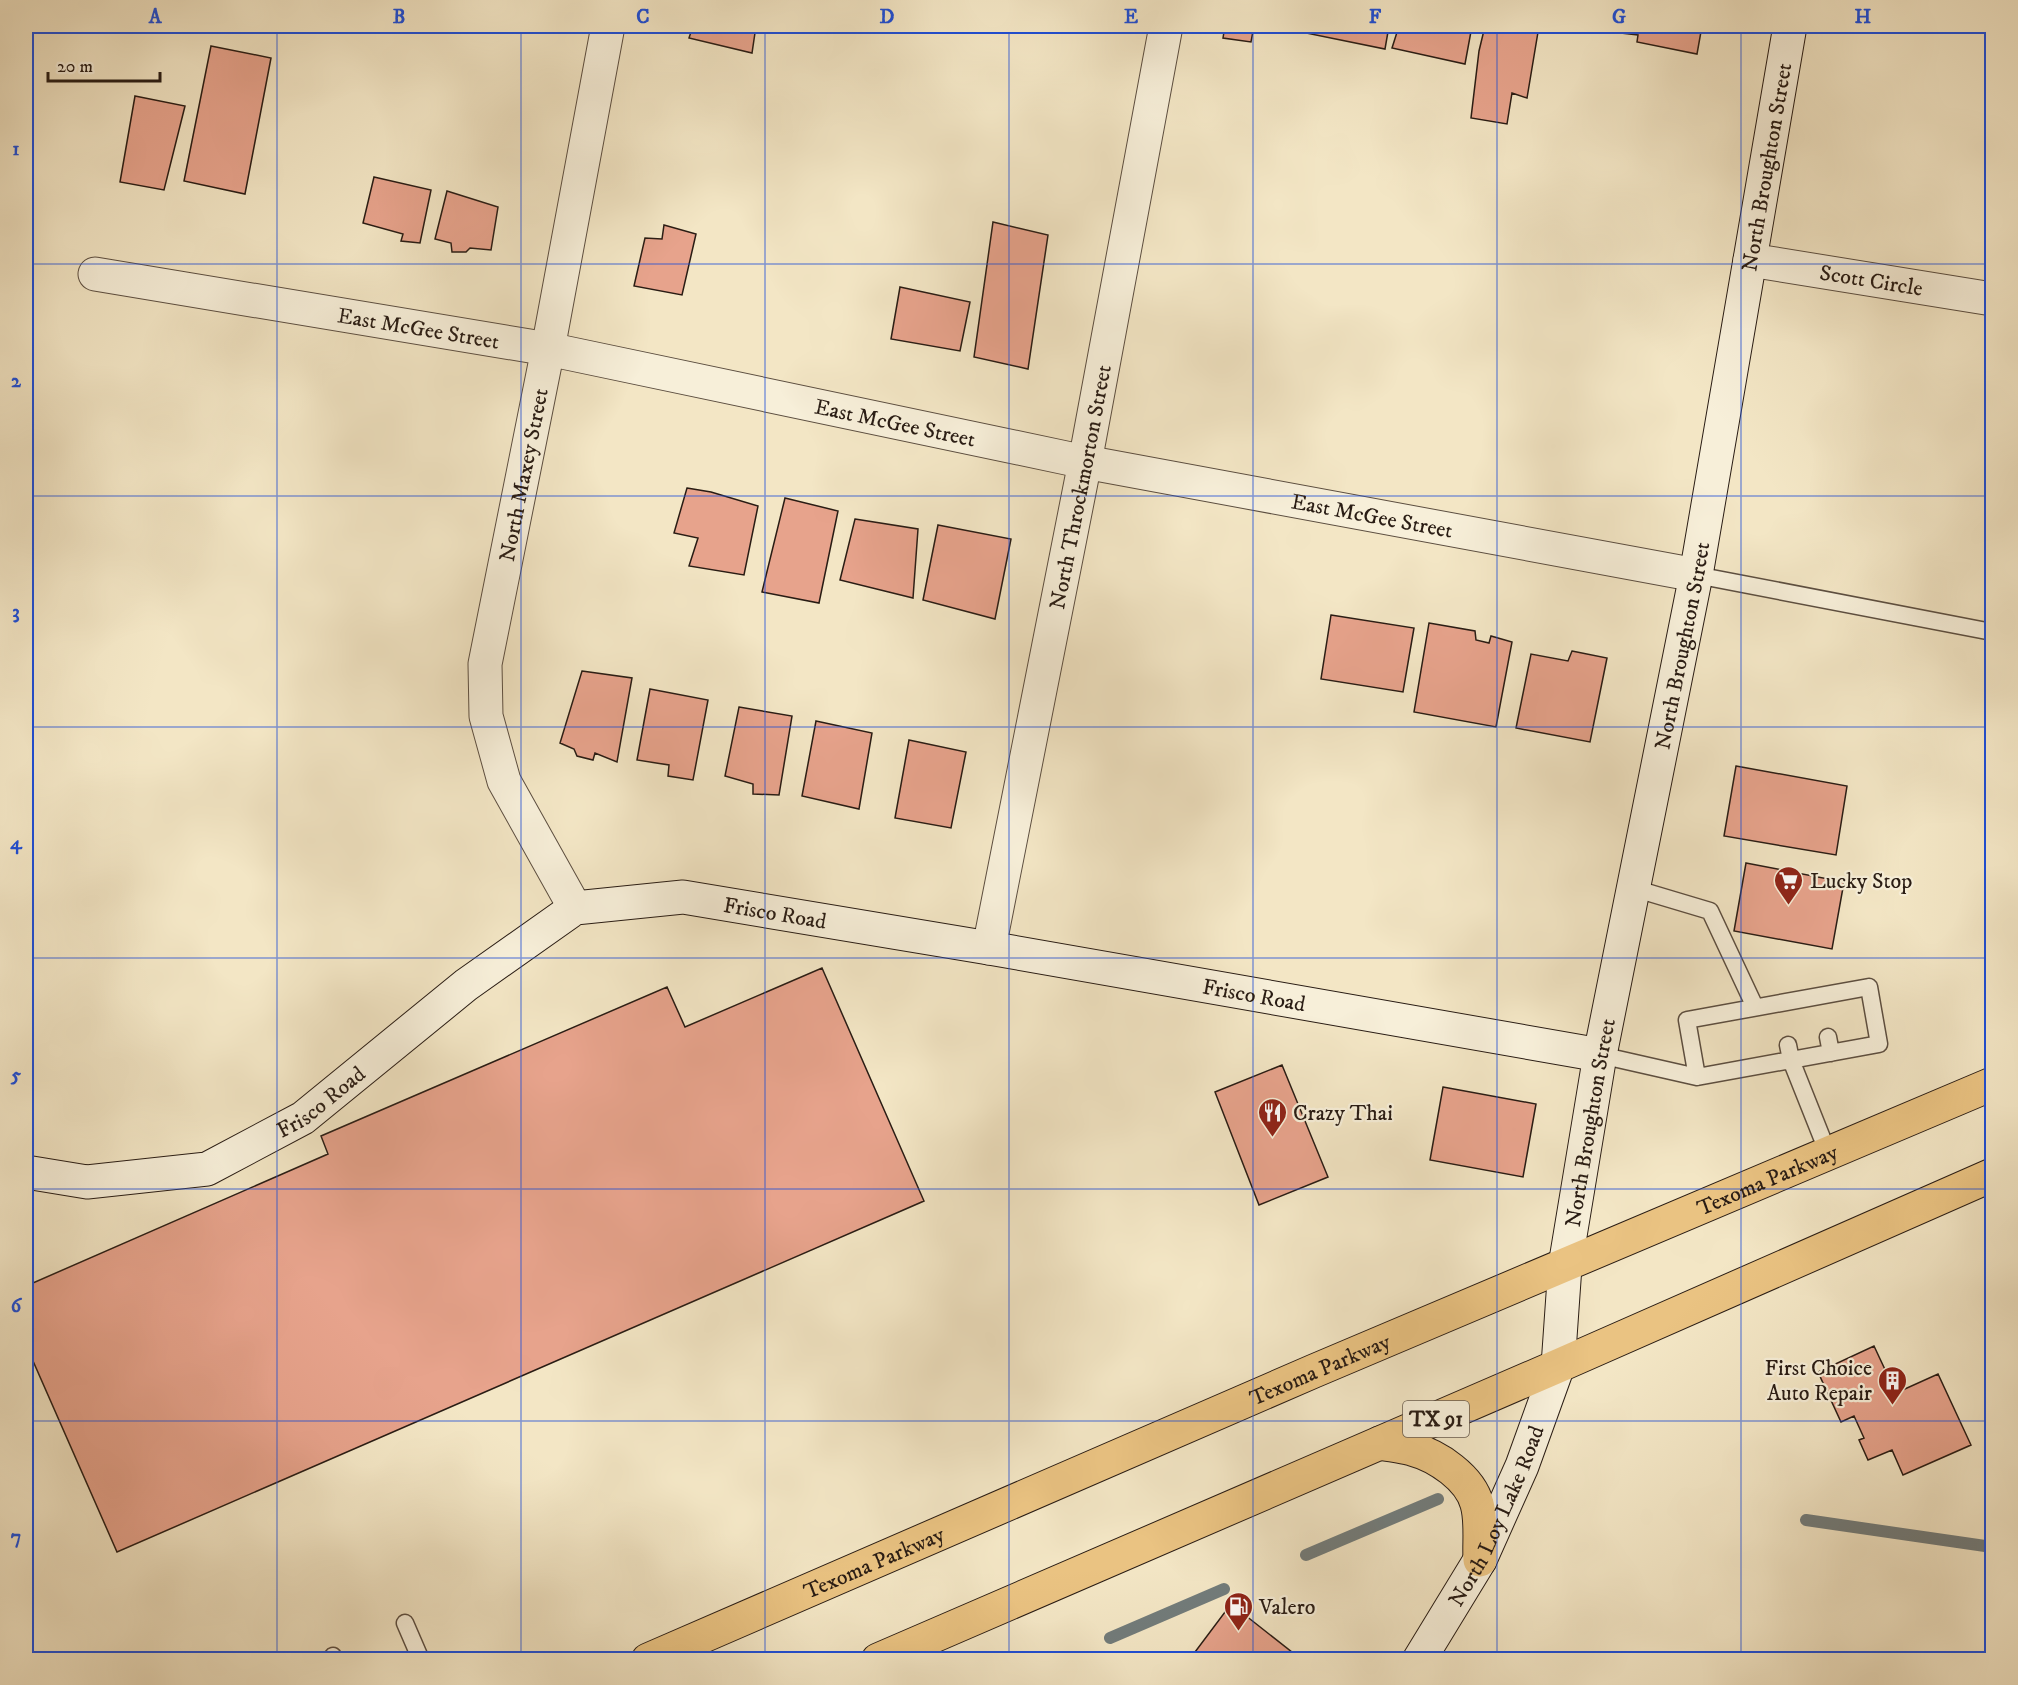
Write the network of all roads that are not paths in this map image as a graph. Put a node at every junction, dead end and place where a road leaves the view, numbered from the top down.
1 (608, 26) edge
2 (1166, 26) edge
3 (1790, 26) edge
4 (1750, 260) junction
5 (95, 274) dead end
6 (1992, 298) edge
7 (548, 350) junction
8 (1085, 462) junction
9 (1696, 575) junction
10 (1992, 632) edge
11 (1633, 888) junction
12 (574, 908) junction
13 (989, 948) junction
14 (1755, 1007) junction
15 (1789, 1052) junction
16 (1600, 1055) junction
17 (1697, 1077) junction
18 (1992, 1084) edge
19 (1828, 1153) junction
20 (26, 1172) edge
21 (1992, 1175) edge
22 (1565, 1266) junction
23 (1558, 1366) junction
24 (1380, 1443) junction
25 (1480, 1560) junction
26 (405, 1623) dead end
27 (421, 1659) edge
28 (648, 1659) edge
29 (878, 1659) edge
30 (1419, 1659) edge

1 - 7 street, North Maxey Street
2 - 8 street, North Throckmorton Street
3 - 4 street, North Broughton Street
4 - 6 street, Scott Circle
4 - 9 street, North Broughton Street
5 - 7 street, East McGee Street
7 - 8 street, East McGee Street
7 - 12 street, North Maxey Street
8 - 9 street, East McGee Street
8 - 13 street, North Throckmorton Street
9 - 10 lane
9 - 11 street, North Broughton Street
11 - 14 lane
11 - 16 street, North Broughton Street
12 - 13 street, Frisco Road
12 - 20 street, Frisco Road
13 - 16 street, Frisco Road
14 - 15 lane
14 - 17 lane
15 - 17 lane
15 - 19 lane
16 - 17 lane
16 - 22 street, North Broughton Street
18 - 19 main road, Texoma Parkway
19 - 22 main road, Texoma Parkway
21 - 23 main road, TX 91
22 - 23 street, North Broughton Street
22 - 28 main road, Texoma Parkway
23 - 24 main road, TX 91
23 - 25 street, North Loy Lake Road
24 - 25 main road
24 - 29 main road, TX 91
25 - 30 street, North Loy Lake Road
26 - 27 lane

